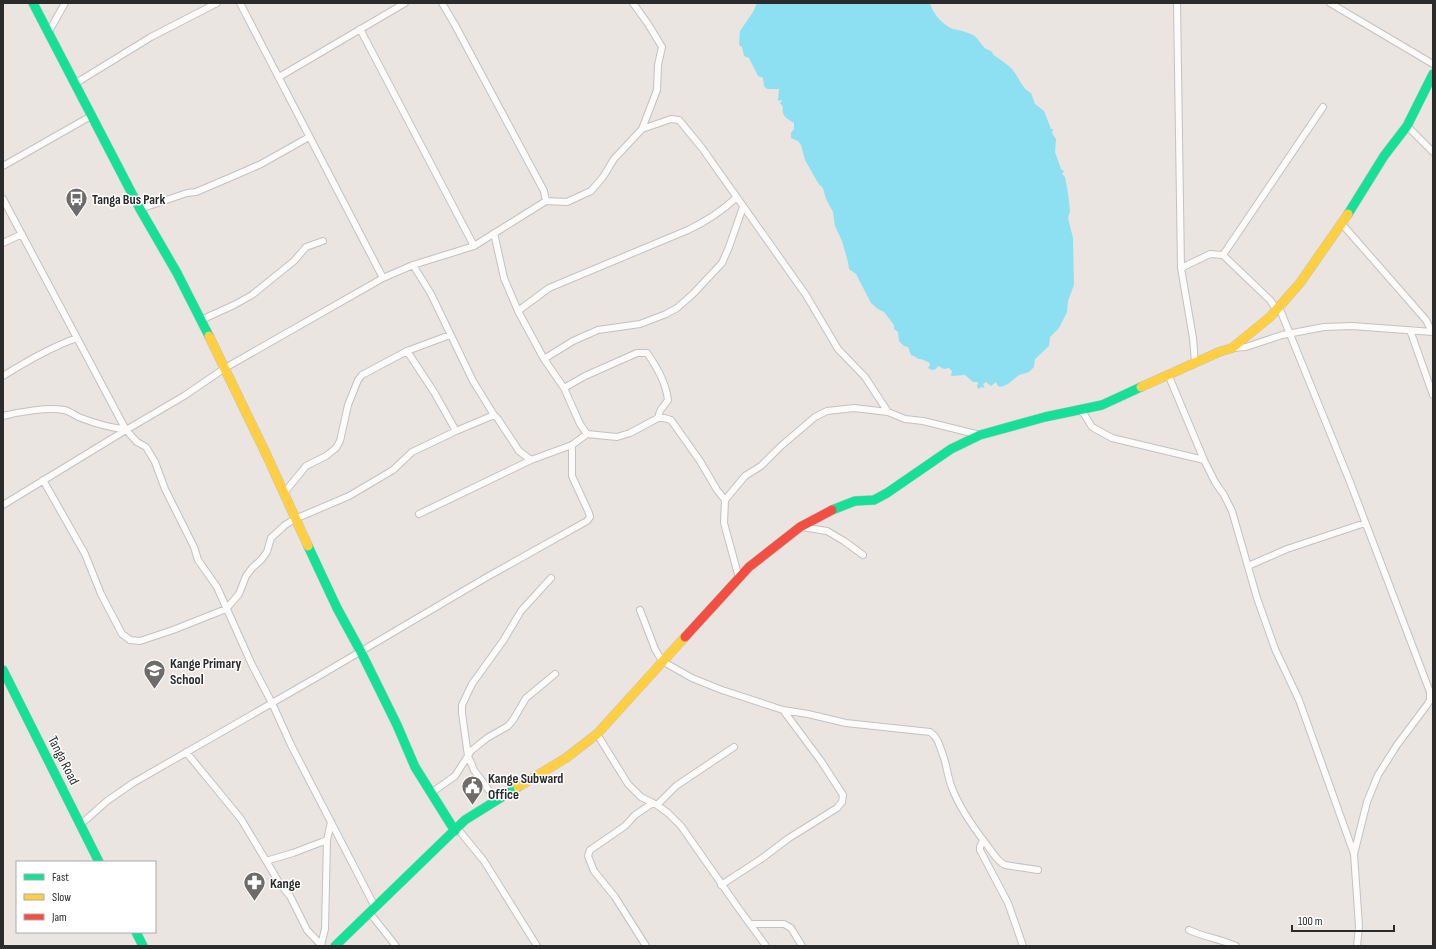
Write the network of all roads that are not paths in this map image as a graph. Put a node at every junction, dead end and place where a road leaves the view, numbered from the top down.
1 (33, 3) edge
2 (65, 3) edge
3 (217, 3) edge
4 (240, 3) edge
5 (405, 3) edge
6 (442, 3) edge
7 (634, 3) edge
8 (1177, 3) edge
9 (1330, 3) edge
10 (360, 29) junction
11 (48, 33) junction
12 (1433, 64) edge
13 (1433, 74) edge
14 (279, 77) junction
15 (76, 83) junction
16 (1323, 107) dead end
17 (91, 116) junction
18 (1407, 126) junction
19 (642, 129) junction
20 (309, 137) junction
21 (1433, 152) edge
22 (3, 166) edge
23 (737, 197) junction
24 (3, 199) edge
25 (546, 201) junction
26 (744, 207) junction
27 (140, 210) junction
28 (1342, 224) junction
29 (494, 233) junction
30 (22, 234) junction
31 (323, 242) dead end
32 (3, 243) edge
33 (474, 246) junction
34 (1223, 255) junction
35 (413, 265) junction
36 (1181, 268) junction
37 (383, 278) junction
38 (1279, 307) junction
39 (518, 311) junction
40 (201, 320) junction
41 (1410, 330) junction
42 (1432, 332) edge
43 (1290, 333) junction
44 (450, 335) junction
45 (77, 338) junction
46 (1232, 348) junction
47 (407, 351) junction
48 (544, 359) junction
49 (1195, 363) junction
50 (225, 368) junction
51 (1168, 374) junction
52 (3, 376) edge
53 (564, 388) junction
54 (1433, 395) edge
55 (1079, 410) junction
56 (888, 412) junction
57 (494, 415) junction
58 (3, 416) edge
59 (658, 418) junction
60 (126, 429) junction
61 (456, 431) junction
62 (587, 434) junction
63 (980, 435) junction
64 (572, 444) junction
65 (531, 460) junction
66 (1204, 460) junction
67 (44, 480) junction
68 (284, 493) junction
69 (725, 500) junction
70 (3, 505) edge
71 (419, 514) dead end
72 (295, 519) junction
73 (1365, 523) junction
74 (800, 527) junction
75 (862, 555) dead end
76 (1248, 566) junction
77 (551, 578) dead end
78 (739, 578) junction
79 (226, 609) junction
80 (640, 610) dead end
81 (361, 652) junction
82 (662, 661) junction
83 (3, 670) edge
84 (555, 674) dead end
85 (1432, 700) edge
86 (272, 703) junction
87 (783, 710) junction
88 (597, 734) junction
89 (734, 747) dead end
90 (186, 752) junction
91 (468, 756) junction
92 (431, 793) junction
93 (496, 800) junction
94 (655, 804) junction
95 (331, 822) junction
96 (80, 825) junction
97 (456, 830) junction
98 (327, 840) junction
99 (983, 840) junction
100 (1354, 854) junction
101 (98, 861) edge
102 (266, 861) junction
103 (1038, 870) dead end
104 (721, 885) junction
105 (372, 910) junction
106 (750, 924) junction
107 (1190, 930) dead end
108 (136, 933) edge
109 (143, 946) edge
110 (322, 946) edge
111 (335, 946) edge
112 (396, 946) edge
113 (537, 946) edge
114 (646, 946) edge
115 (766, 946) edge
116 (802, 946) edge
117 (1023, 946) edge
118 (1236, 946) edge
119 (1356, 946) edge

1 - 11 main road
2 - 11 street
3 - 15 street
4 - 14 street
5 - 10 street
6 - 25 street
7 - 19 street
8 - 36 street
9 - 12 street
10 - 14 street
10 - 33 street
11 - 15 main road
13 - 18 main road
14 - 20 street
15 - 17 main road
16 - 34 street
17 - 22 street
17 - 27 main road
18 - 21 street
18 - 28 main road
19 - 23 street
19 - 25 street
20 - 27 street
20 - 37 street
23 - 26 street
23 - 39 street
24 - 30 street
25 - 29 street
26 - 48 street
26 - 56 street
27 - 40 main road
28 - 38 main road
28 - 42 street
29 - 33 street
29 - 39 street
30 - 32 street
30 - 45 street
31 - 40 street
33 - 35 street
34 - 36 street
34 - 38 street
35 - 37 street
35 - 44 street
36 - 49 street
37 - 50 street
38 - 43 street
38 - 46 main road
39 - 48 street
40 - 50 main road
41 - 42 street
41 - 43 street
41 - 54 street
43 - 46 street
43 - 73 street
44 - 47 street
44 - 57 street
45 - 52 street
45 - 60 street
46 - 49 main road
47 - 61 street
47 - 68 street
48 - 53 street
49 - 51 main road
50 - 60 street
50 - 68 main road
51 - 55 main road
51 - 66 street
53 - 59 street
53 - 62 street
55 - 63 main road
55 - 66 street
56 - 63 street
56 - 69 street
57 - 61 street
57 - 65 street
58 - 60 street
59 - 62 street
59 - 69 street
60 - 67 street
60 - 79 street
61 - 72 street
62 - 64 street
63 - 74 main road
64 - 65 street
64 - 81 street
65 - 71 street
66 - 76 street
67 - 70 street
67 - 79 street
68 - 72 main road
69 - 78 street
72 - 79 street
72 - 81 main road
73 - 76 street
73 - 85 street
74 - 75 street
74 - 78 main road
76 - 100 street
77 - 91 street
78 - 82 main road
79 - 86 street
80 - 82 street
81 - 86 street
81 - 92 main road
82 - 87 street
82 - 88 main road
83 - 96 main road, Tanga Road
84 - 91 street
85 - 100 street
86 - 90 street
86 - 95 street
87 - 99 street
87 - 104 street
88 - 93 main road
88 - 94 street
89 - 94 street
90 - 96 street
90 - 102 street
91 - 92 street
91 - 93 street
92 - 97 main road
93 - 97 main road
94 - 104 street
94 - 114 street
95 - 98 street
95 - 105 street
96 - 101 main road, Tanga Road
97 - 105 main road
97 - 113 street
98 - 102 street
98 - 110 street
99 - 103 street
99 - 117 street
100 - 119 street
102 - 110 street
104 - 106 street
105 - 111 main road
105 - 112 street
106 - 115 street
106 - 116 street
107 - 118 street
108 - 109 main road

